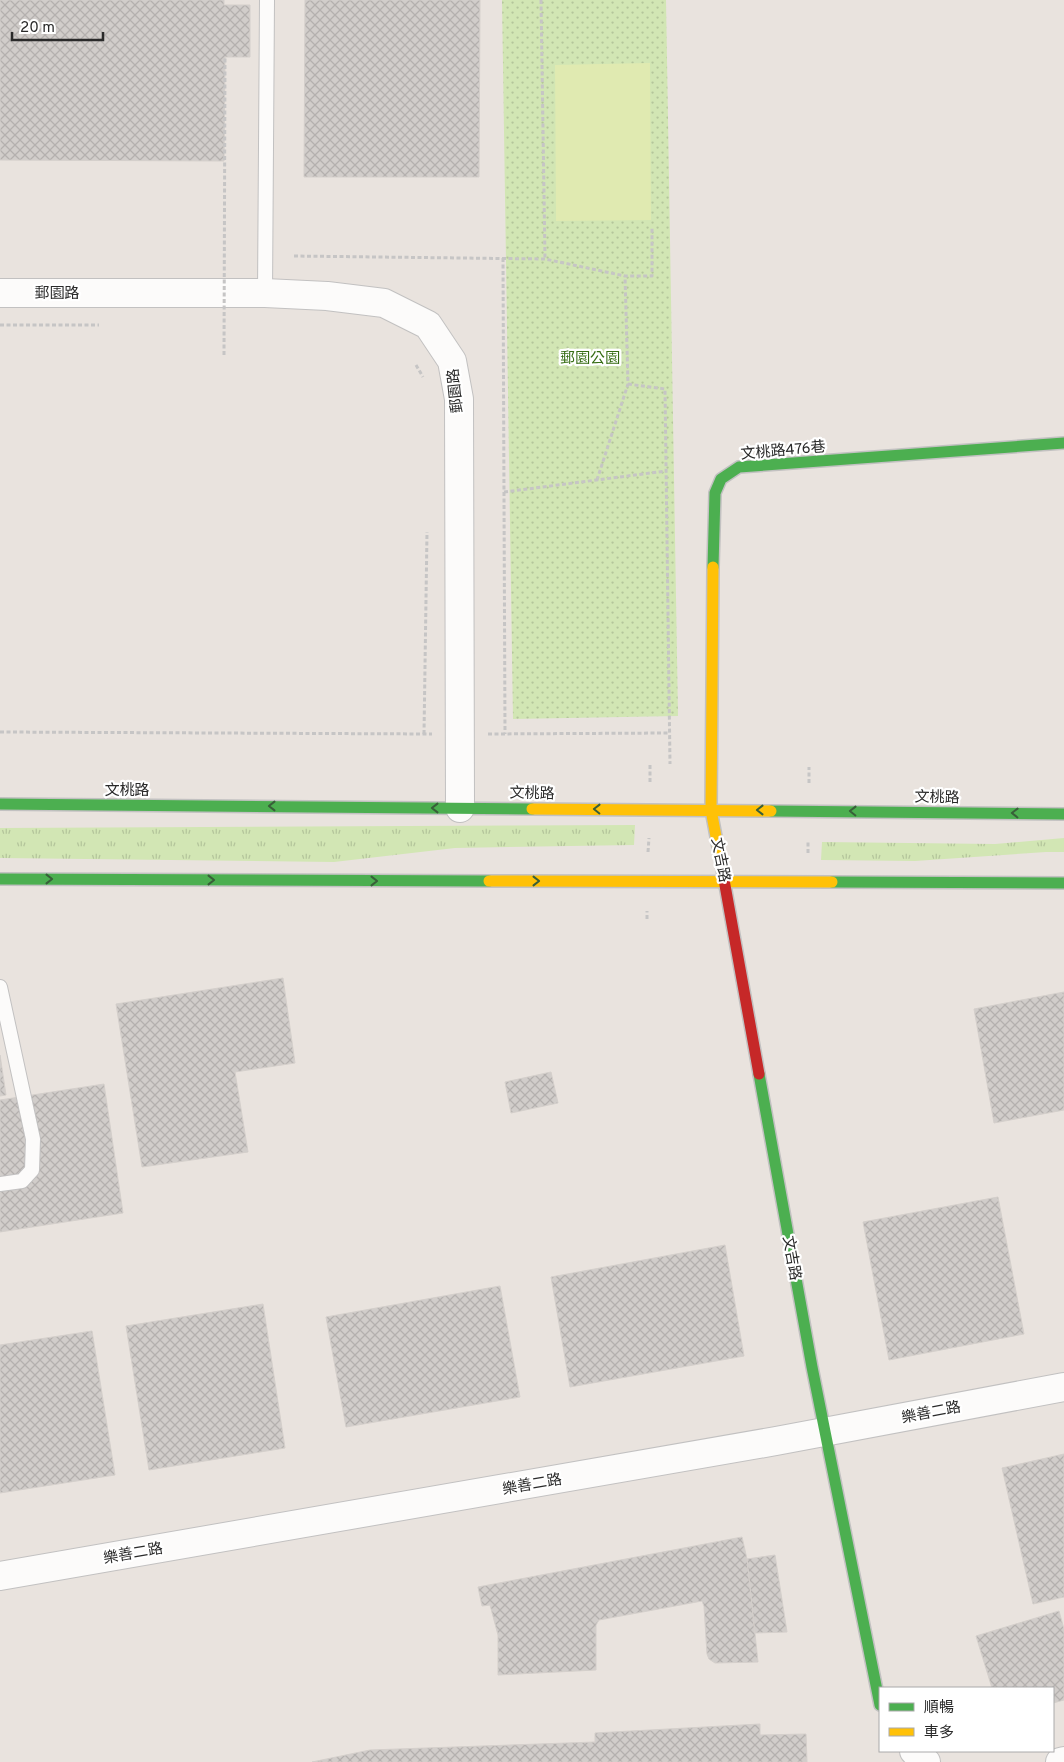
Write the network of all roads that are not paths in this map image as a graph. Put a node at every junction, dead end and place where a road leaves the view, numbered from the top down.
1 (267, 0) edge
2 (0, 293) edge
3 (265, 293) junction
4 (1064, 443) edge
5 (0, 804) edge
6 (460, 808) junction
7 (712, 810) junction
8 (1064, 814) edge
9 (0, 879) edge
10 (725, 882) junction
11 (1064, 883) edge
12 (0, 987) edge
13 (0, 1184) edge
14 (1064, 1386) edge
15 (824, 1432) junction
16 (0, 1576) edge
17 (879, 1702) edge
18 (915, 1752) edge
19 (1064, 1761) edge
20 (926, 1762) edge
21 (1060, 1762) edge

1 - 3 lane
2 - 3 street, 郵園路
3 - 6 street, 郵園路
4 - 7 street, 文桃路476巷
6 -> 5 street, 文桃路
7 -> 6 street, 文桃路
8 -> 7 street, 文桃路
7 - 10 street, 文吉路
9 -> 10 street
10 - 11 street
10 - 15 street, 文吉路
12 - 13 lane
14 - 15 street, 樂善二路
15 - 16 street, 樂善二路
15 - 17 street, 文吉路
18 - 20 street
19 - 21 street

